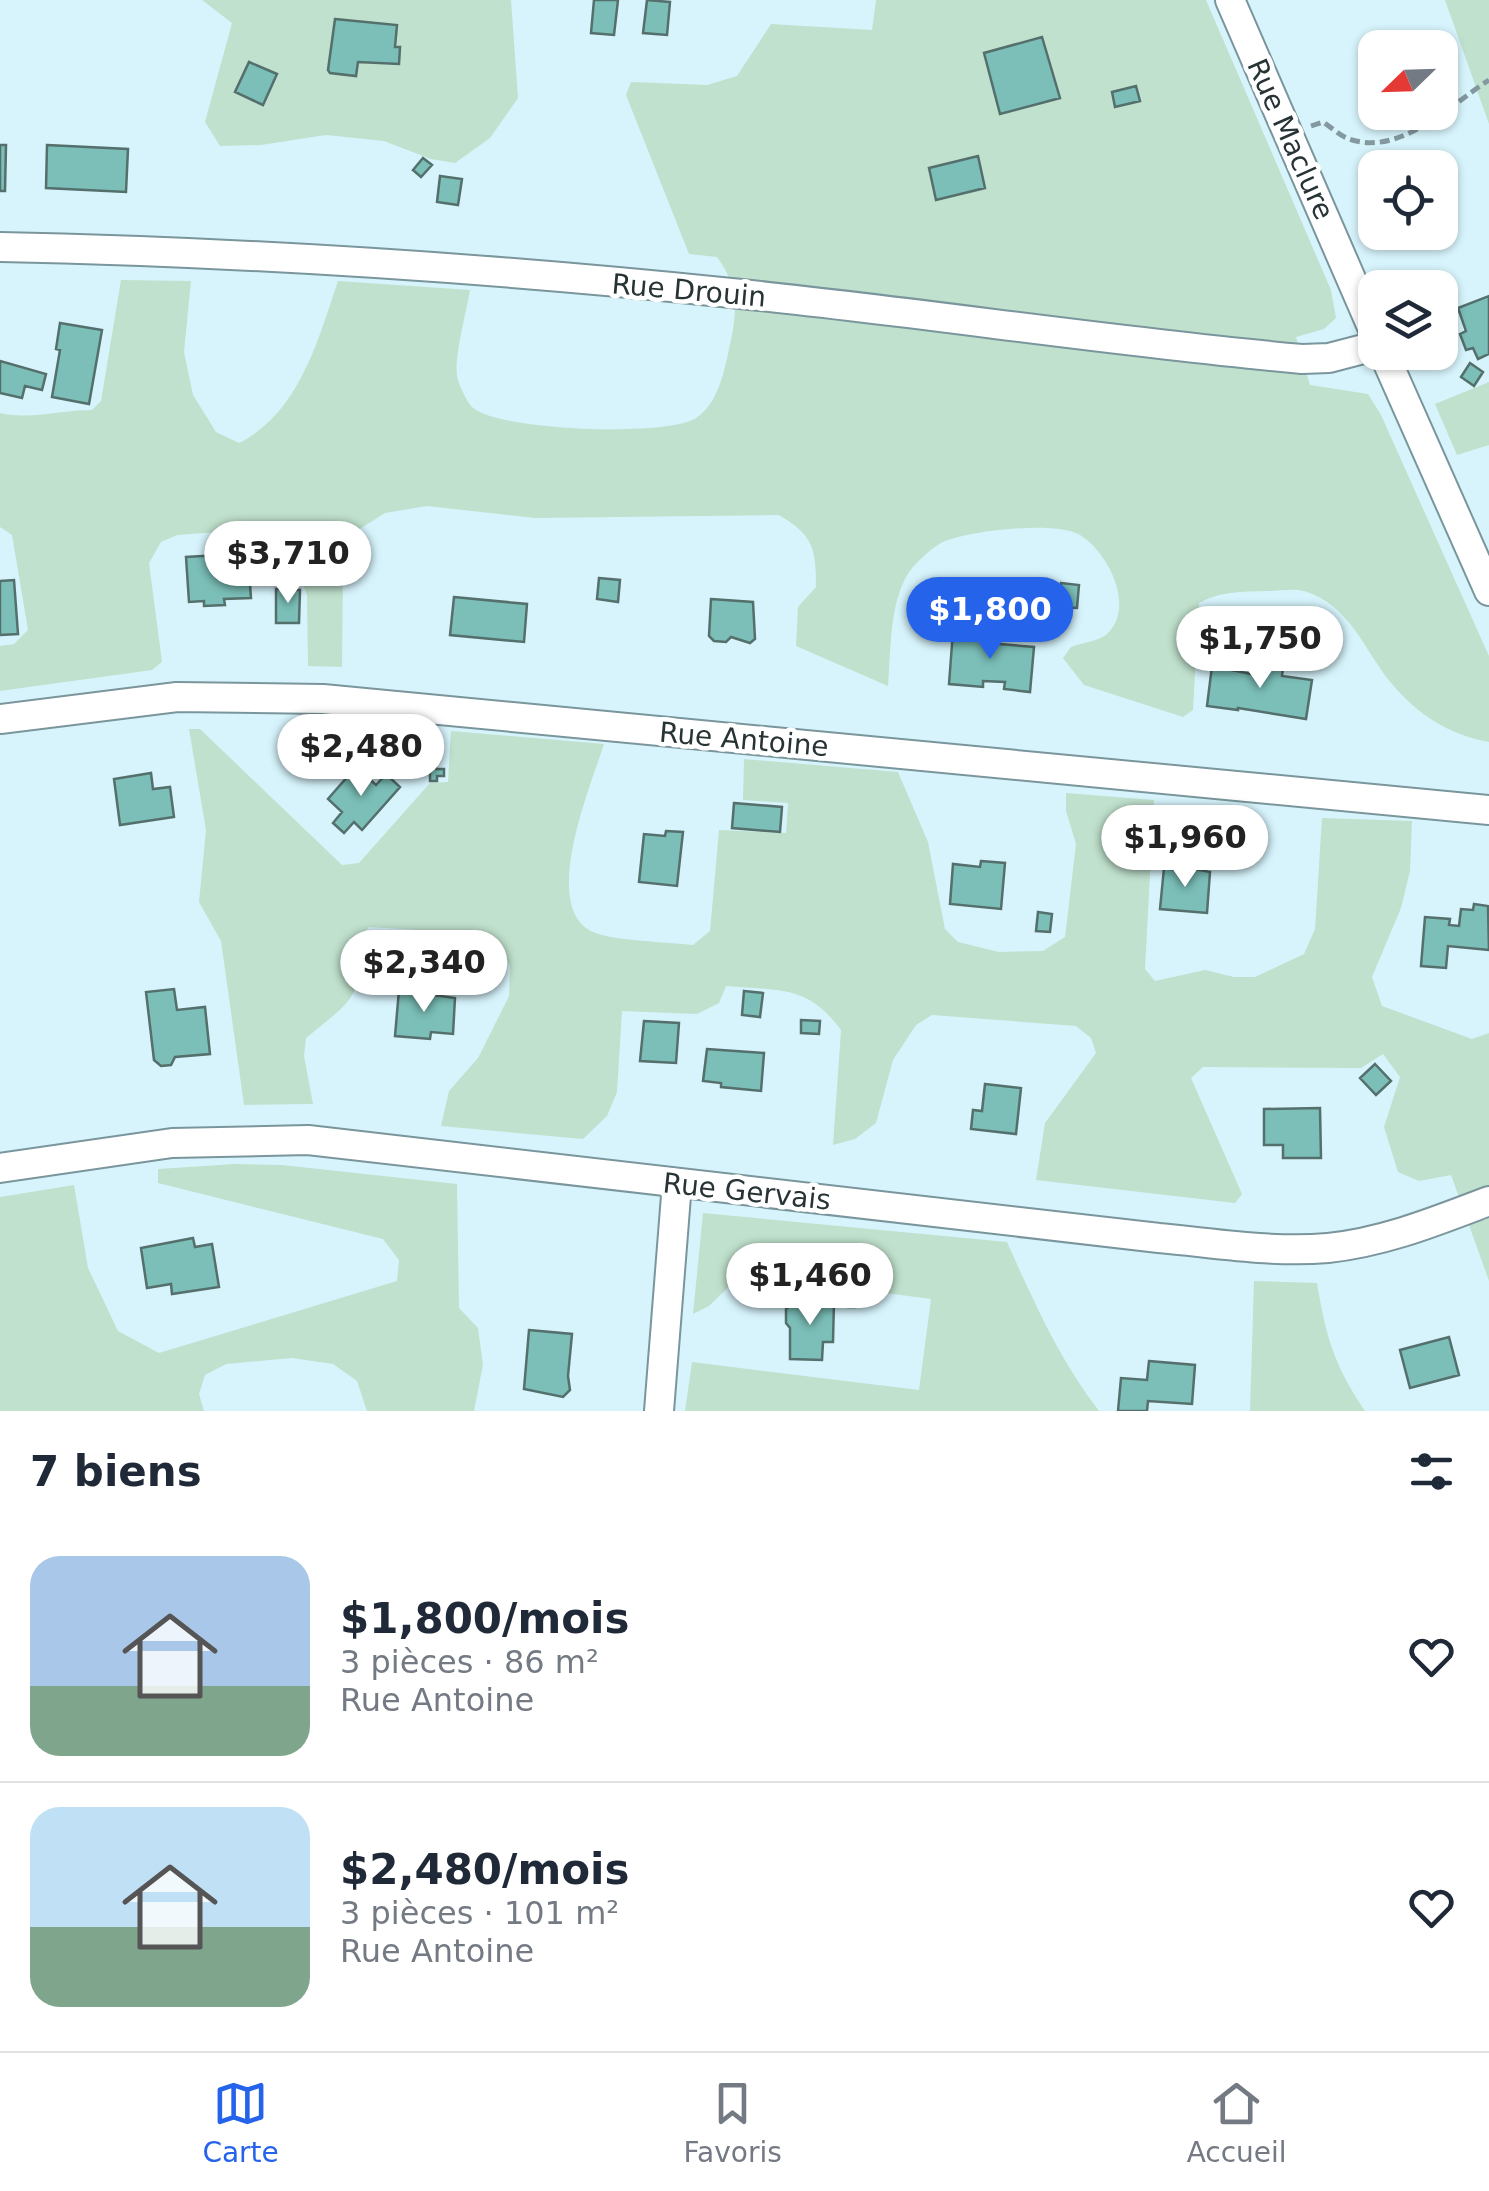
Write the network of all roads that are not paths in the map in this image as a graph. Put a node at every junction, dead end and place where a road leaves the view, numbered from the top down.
1 (1230, 0) edge
2 (0, 247) edge
3 (1358, 294) edge
4 (1358, 352) edge
5 (1391, 370) edge
6 (1489, 591) edge
7 (0, 719) edge
8 (1489, 810) edge
9 (0, 1168) edge
10 (677, 1183) junction
11 (1489, 1200) edge
12 (659, 1411) edge

1 - 3 street, Rue Maclure
2 - 4 street, Rue Drouin
5 - 6 street
7 - 8 street, Rue Antoine
9 - 10 street, Rue Gervais
10 - 11 street, Rue Gervais
10 - 12 street

